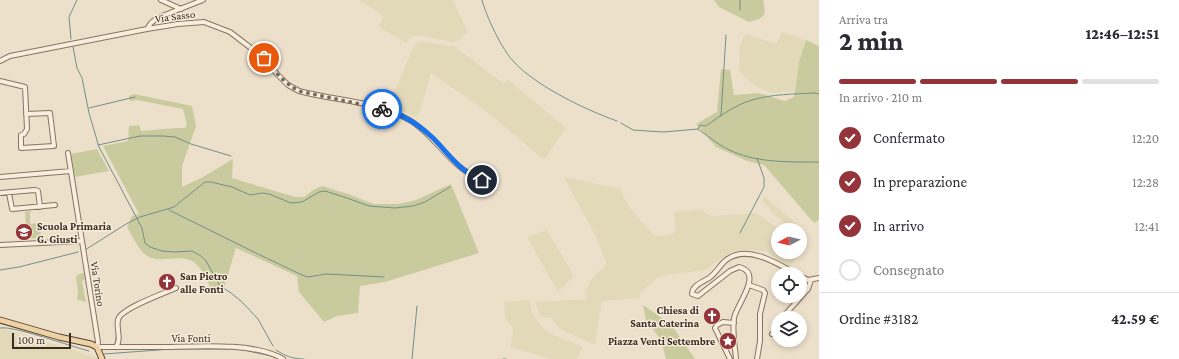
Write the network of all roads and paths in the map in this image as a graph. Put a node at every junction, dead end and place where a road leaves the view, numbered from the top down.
1 (161, 0) edge
2 (203, 0) edge
3 (180, 9) junction
4 (147, 29) junction
5 (0, 61) edge
6 (0, 81) edge
7 (26, 114) junction
8 (68, 153) dead end
9 (71, 171) junction
10 (0, 177) edge
11 (482, 180) dead end
12 (9, 192) junction
13 (0, 193) edge
14 (54, 205) dead end
15 (40, 207) junction
16 (82, 241) junction
17 (0, 245) edge
18 (785, 267) edge
19 (819, 278) edge
20 (807, 279) edge
21 (811, 280) junction
22 (749, 285) junction
23 (176, 288) dead end
24 (788, 311) edge
25 (0, 320) edge
26 (734, 323) junction
27 (97, 347) junction
28 (116, 347) junction
29 (102, 359) edge
30 (283, 359) edge
31 (730, 359) edge
32 (736, 359) edge
33 (757, 359) edge

1 - 3 street, Via Sasso
2 - 3 street, Via Sasso
3 - 4 street, Via Sasso
4 - 5 street
4 - 11 street, Via Sasso
6 - 7 street
7 - 7 street
8 - 9 street, Via Torino
9 - 10 street
9 - 16 street, Via Torino
12 - 13 street
12 - 15 street
12 - 15 street
14 - 15 street
16 - 17 street
16 - 27 street, Via Torino
18 - 22 street
19 - 21 street
20 - 21 street
21 - 24 street
22 - 26 street
22 - 33 street
23 - 28 street
25 - 27 main road
26 - 31 street
26 - 32 street
27 - 28 street, Via Fonti
27 - 29 main road
28 - 30 street, Via Fonti

